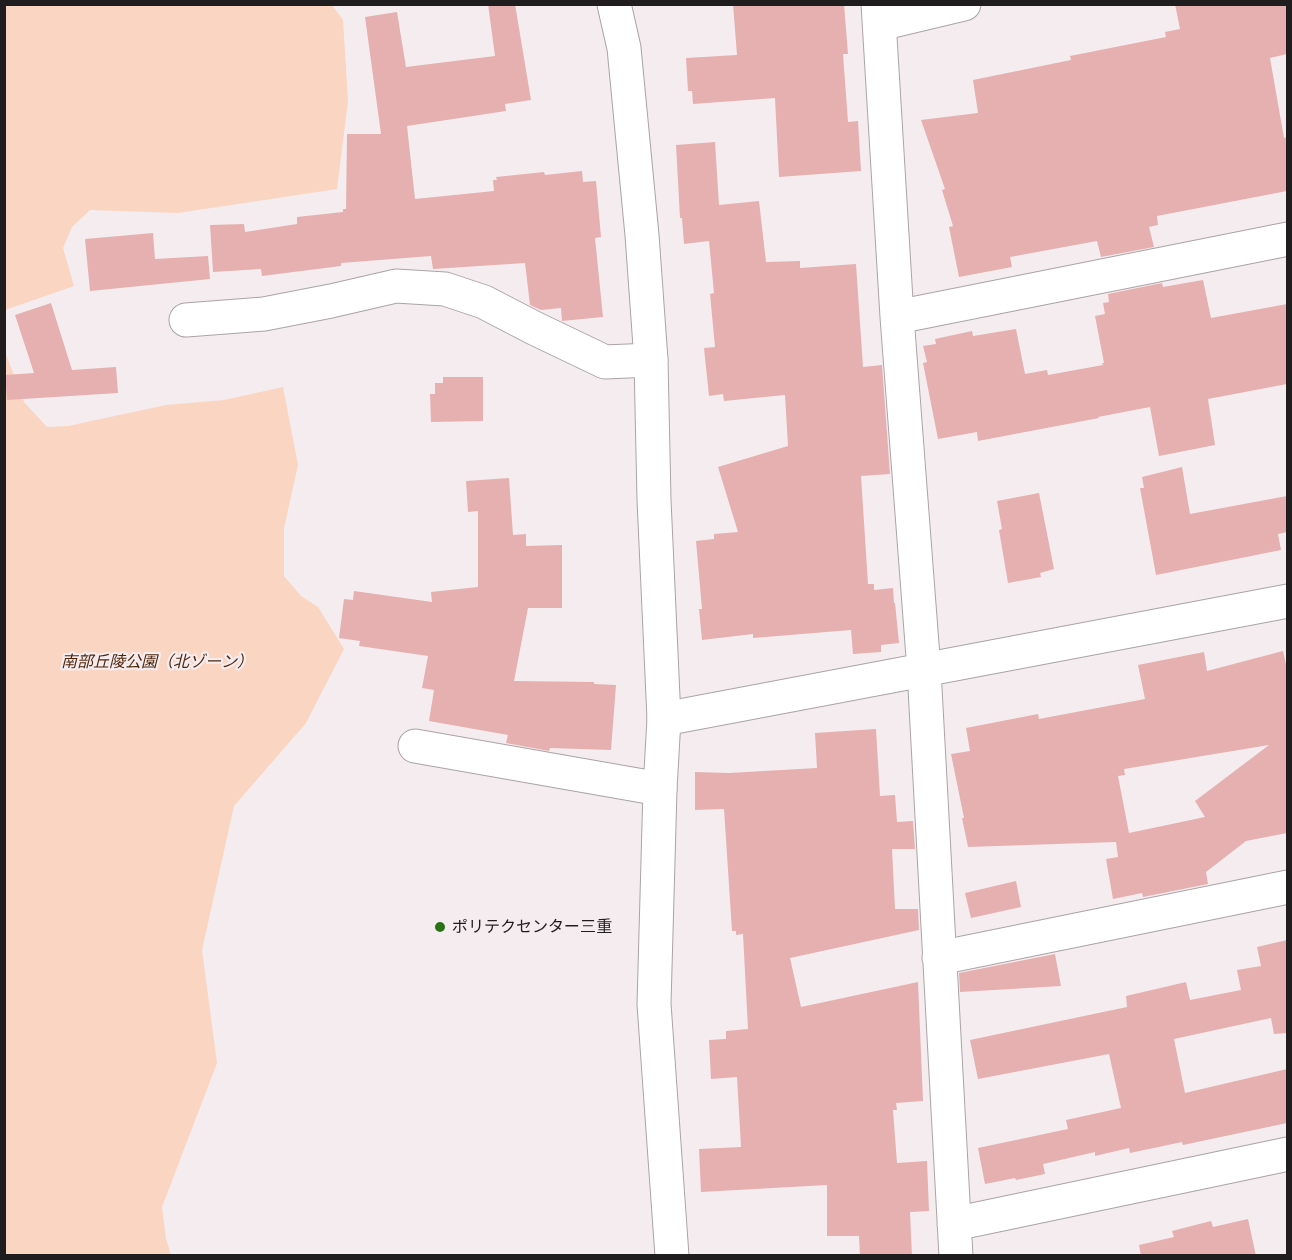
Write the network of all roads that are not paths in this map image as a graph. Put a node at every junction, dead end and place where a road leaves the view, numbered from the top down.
1 (614, 4) edge
2 (964, 4) edge
3 (879, 14) edge
4 (1287, 239) edge
5 (897, 317) junction
6 (186, 320) dead end
7 (651, 360) junction
8 (1285, 607) edge
9 (924, 670) junction
10 (664, 719) junction
11 (415, 746) dead end
12 (660, 789) junction
13 (1287, 887) edge
14 (939, 958) junction
15 (1287, 1154) edge
16 (955, 1240) edge
17 (672, 1256) edge

1 - 7 street
2 - 3 street
3 - 5 street
4 - 5 street
5 - 9 street
6 - 7 street
7 - 10 street
8 - 9 street
9 - 10 street
9 - 14 street
10 - 12 street
11 - 12 street
12 - 17 street
13 - 14 street
14 - 16 street
15 - 16 street

